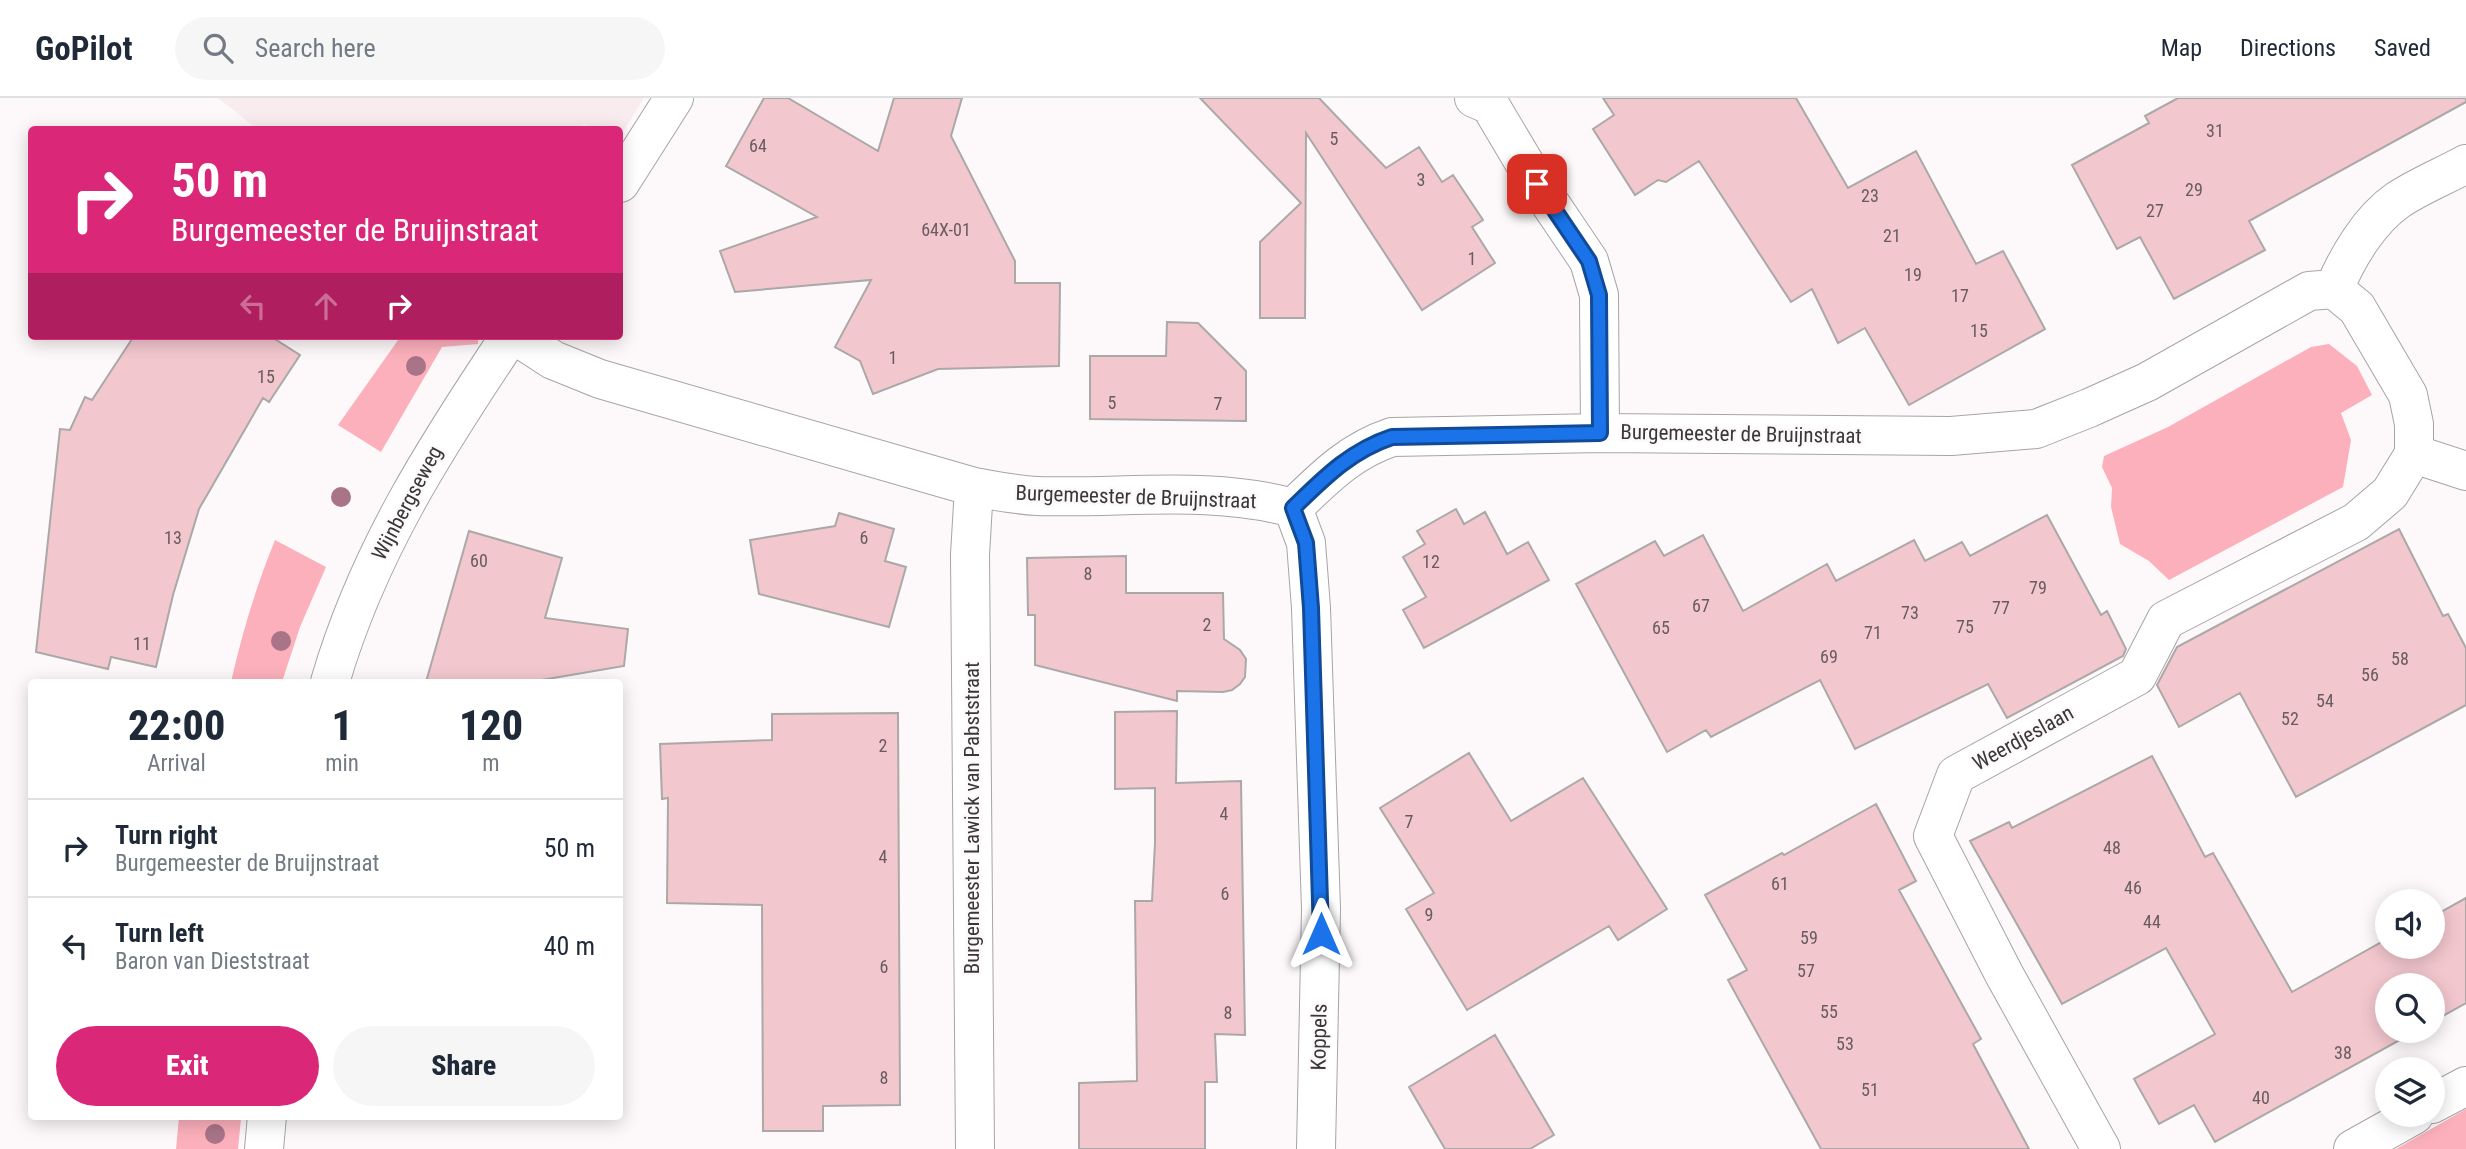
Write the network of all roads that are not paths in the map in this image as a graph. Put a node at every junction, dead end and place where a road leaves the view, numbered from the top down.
1 (674, 98) edge
2 (1487, 101) edge
3 (2466, 164) edge
4 (623, 178) edge
5 (2334, 289) junction
6 (507, 340) edge
7 (522, 340) edge
8 (1600, 433) junction
9 (2414, 454) junction
10 (2466, 471) edge
11 (974, 487) junction
12 (1293, 508) junction
13 (331, 679) edge
14 (2466, 1086) edge
15 (2445, 1097) edge
16 (267, 1120) edge
17 (2392, 1127) edge
18 (264, 1149) edge
19 (975, 1149) edge
20 (1316, 1149) edge
21 (2101, 1149) edge
22 (2353, 1149) edge

1 - 4 street
2 - 8 street
3 - 5 street
5 - 8 street, Burgemeester de Bruijnstraat
5 - 9 street
6 - 13 street, Wijnbergseweg
7 - 11 street, Burgemeester de Bruijnstraat
8 - 12 street, Burgemeester de Bruijnstraat
9 - 10 street
9 - 21 street, Weerdjeslaan
11 - 12 street, Burgemeester de Bruijnstraat
11 - 19 street, Burgemeester Lawick van Pabststraat
12 - 20 street, Koppels
14 - 15 street
16 - 18 street
17 - 22 street

